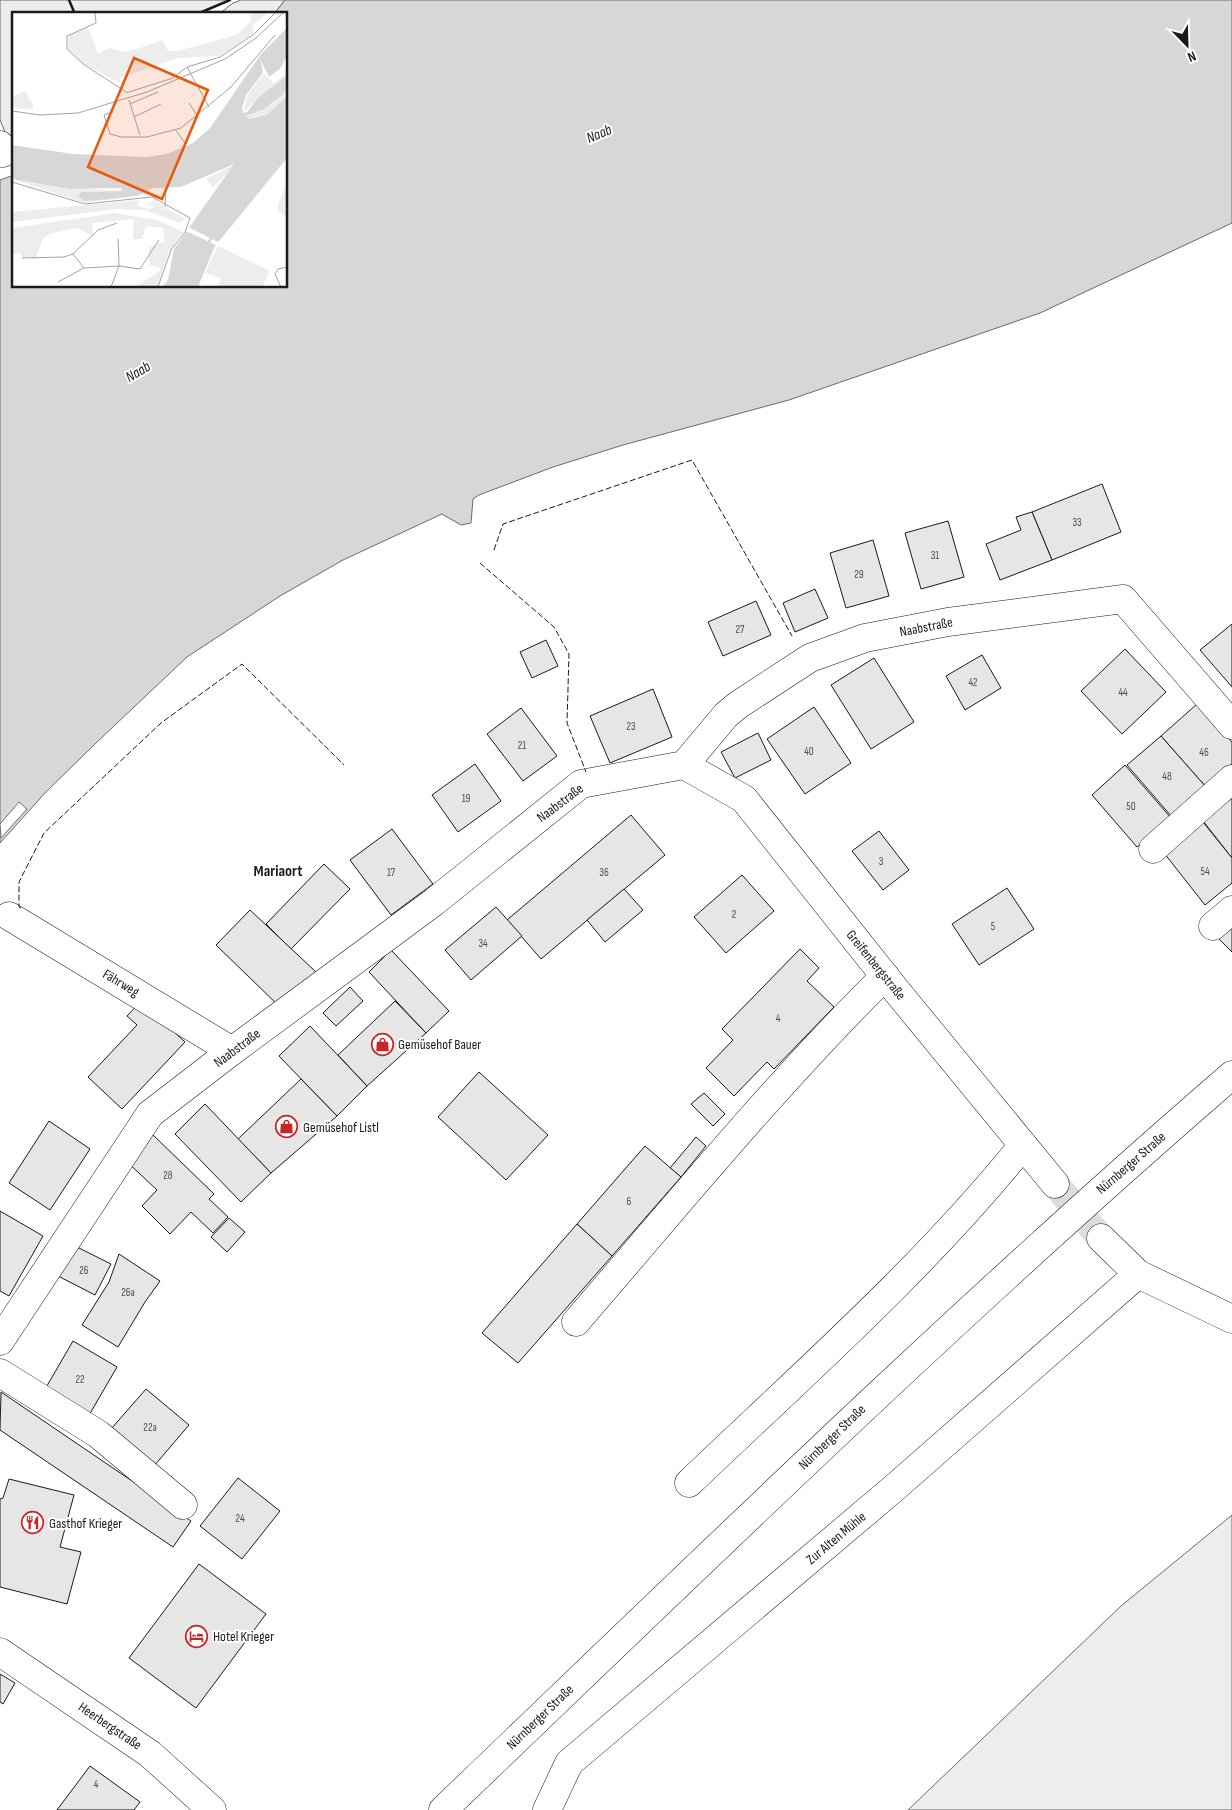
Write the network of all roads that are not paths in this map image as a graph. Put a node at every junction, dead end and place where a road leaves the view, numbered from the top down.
1 (1232, 725) edge
2 (684, 765) junction
3 (1232, 779) edge
4 (1152, 849) dead end
5 (9, 916) dead end
6 (885, 976) junction
7 (232, 1051) junction
8 (1232, 1075) edge
9 (1023, 1145) junction
10 (1055, 1184) tunnel mouth
11 (1100, 1238) tunnel mouth
12 (1138, 1274) junction
13 (1232, 1319) edge
14 (576, 1322) dead end
15 (0, 1341) edge
16 (0, 1373) edge
17 (689, 1483) dead end
18 (183, 1505) dead end
19 (0, 1652) edge
20 (212, 1810) edge
21 (443, 1810) edge
22 (548, 1810) edge

1 - 2 street, Naabstraße
2 - 6 street, Greifenbergstraße
2 - 7 street, Naabstraße
3 - 4 street
5 - 7 street, Fährweg
6 - 9 street, Greifenbergstraße
6 - 14 street
7 - 15 street, Naabstraße
8 - 21 street, Nürnberger Straße
9 - 10 street, Greifenbergstraße
9 - 17 street
11 - 12 street
12 - 13 street
12 - 22 street, Zur Alten Mühle
16 - 18 street
19 - 20 street, Heerbergstraße

